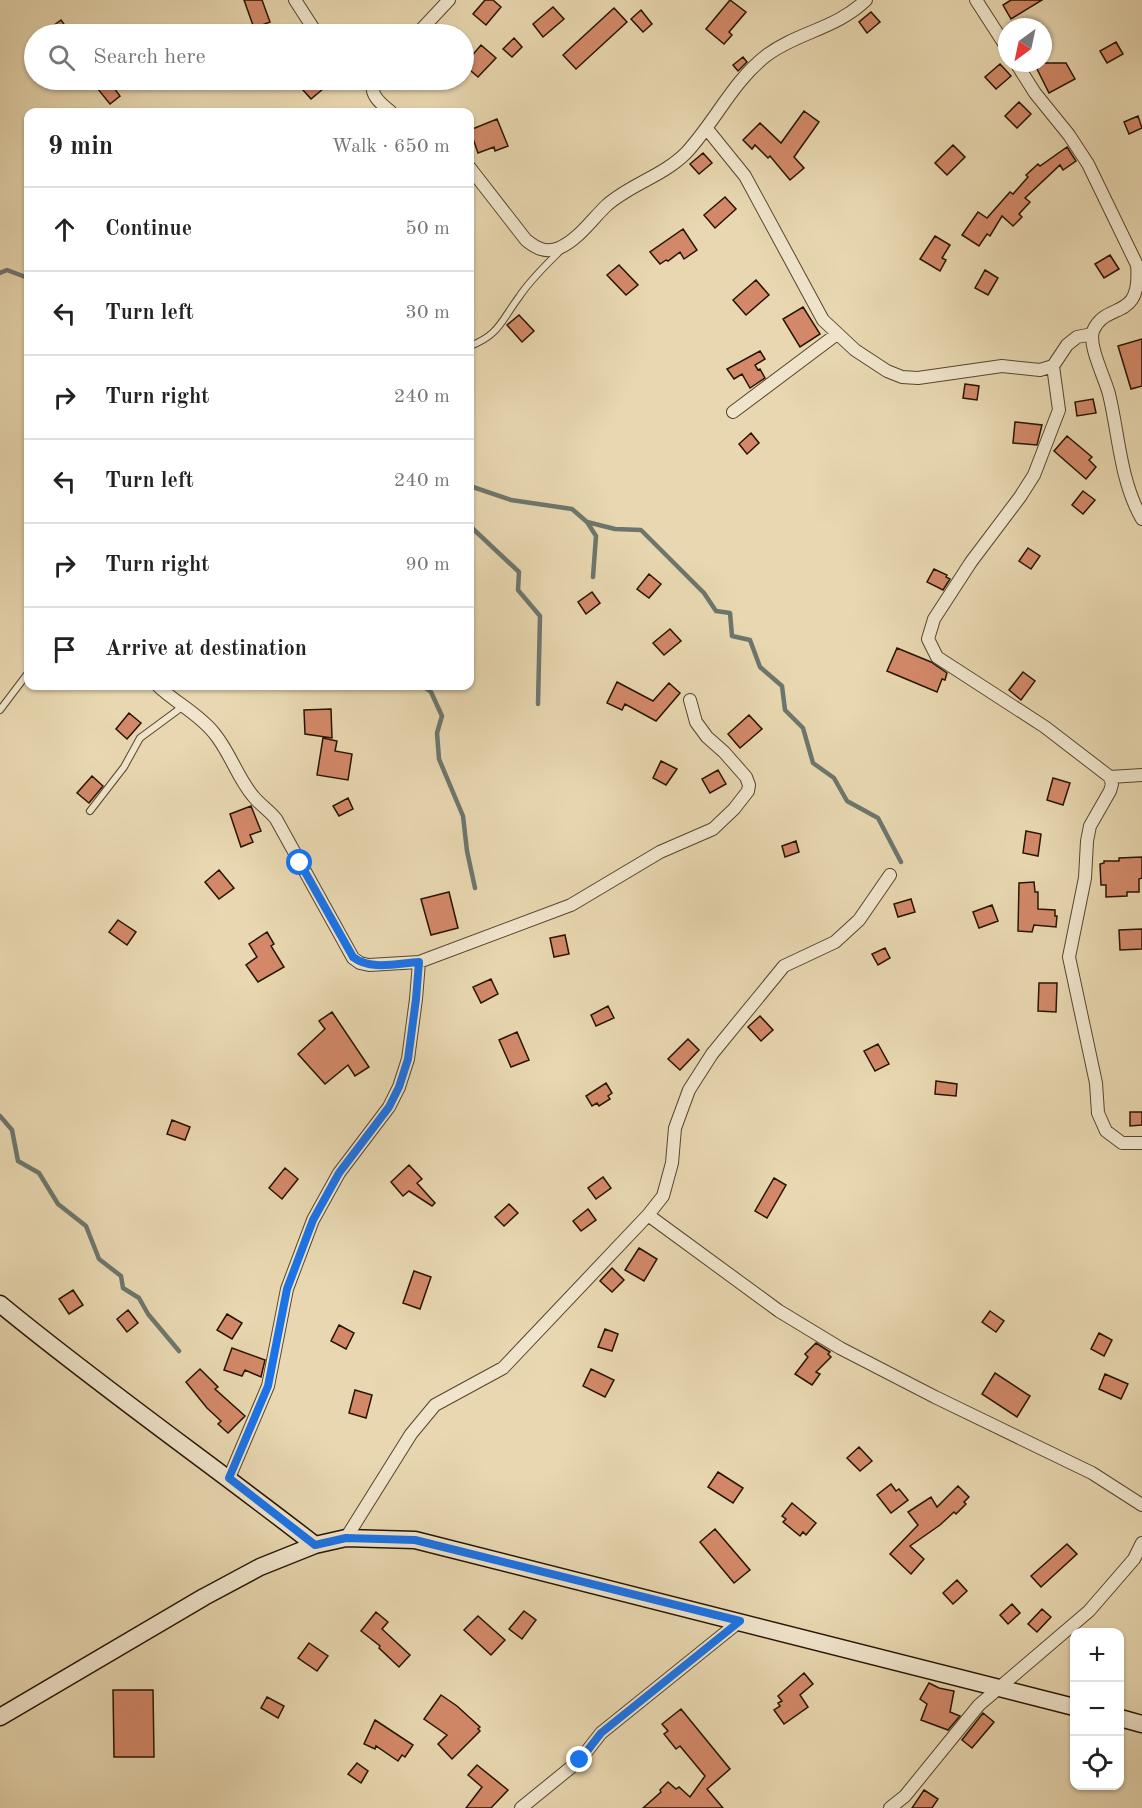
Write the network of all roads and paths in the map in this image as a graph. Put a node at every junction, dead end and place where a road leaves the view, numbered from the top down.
1 (295, 0) edge
2 (449, 0) edge
3 (866, 0) edge
4 (976, 0) edge
5 (311, 24) edge
6 (426, 24) edge
7 (998, 34) edge
8 (1022, 72) edge
9 (369, 90) edge
10 (372, 90) edge
11 (372, 93) junction
12 (387, 108) edge
13 (707, 129) junction
14 (474, 173) edge
15 (572, 240) junction
16 (1136, 305) edge
17 (837, 334) junction
18 (1092, 334) junction
19 (474, 344) edge
20 (1053, 366) junction
21 (733, 412) dead end
22 (1142, 519) edge
23 (24, 678) edge
24 (163, 690) edge
25 (690, 700) dead end
26 (182, 707) junction
27 (0, 710) edge
28 (1142, 775) edge
29 (1110, 777) junction
30 (90, 811) dead end
31 (890, 875) dead end
32 (419, 962) junction
33 (1142, 1143) edge
34 (648, 1215) junction
35 (0, 1304) edge
36 (229, 1478) junction
37 (1142, 1505) edge
38 (346, 1538) junction
39 (1142, 1543) edge
40 (315, 1545) junction
41 (740, 1621) junction
42 (1000, 1688) junction
43 (1070, 1706) edge
44 (0, 1717) edge
45 (1124, 1719) edge
46 (1142, 1724) edge
47 (521, 1808) edge
48 (890, 1808) edge

1 - 5 street
2 - 6 street
3 - 13 street
4 - 7 street
8 - 16 street
9 - 11 street
10 - 11 street
11 - 12 street
13 - 15 street
13 - 17 street
14 - 15 street
15 - 19 lane
16 - 18 street
17 - 20 street
17 - 21 street
18 - 20 street
18 - 22 street
20 - 29 street
23 - 27 lane
24 - 26 street
25 - 32 street
26 - 30 lane
26 - 32 street
28 - 29 street
29 - 33 street
31 - 34 street
32 - 36 street
34 - 37 street
34 - 38 street
35 - 36 street
36 - 40 street
38 - 40 street
38 - 41 street
39 - 42 street
40 - 44 street
41 - 42 street
41 - 47 street
42 - 43 street
42 - 48 street
45 - 46 street

